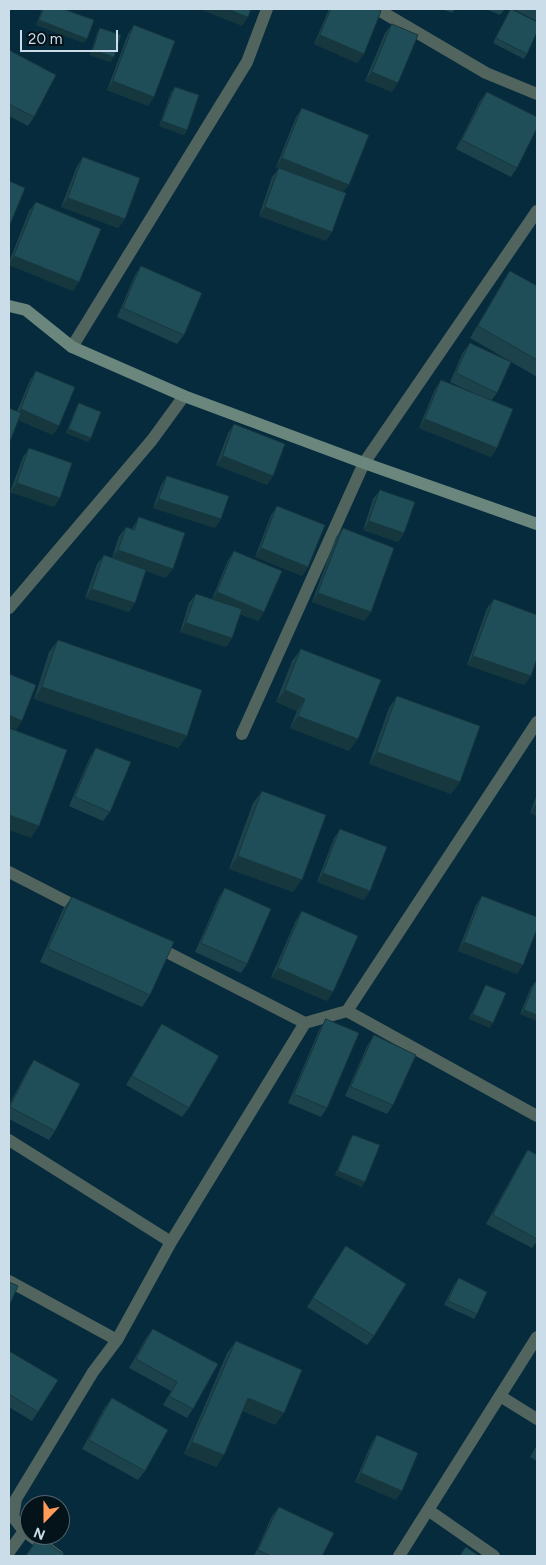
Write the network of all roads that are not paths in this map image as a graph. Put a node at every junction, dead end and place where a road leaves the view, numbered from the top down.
1 (266, 9) edge
2 (377, 9) edge
3 (537, 94) edge
4 (537, 211) edge
5 (9, 306) edge
6 (72, 347) junction
7 (184, 396) junction
8 (364, 463) junction
9 (537, 524) edge
10 (9, 608) edge
11 (537, 722) edge
12 (242, 734) dead end
13 (9, 872) edge
14 (96, 916) edge
15 (148, 943) edge
16 (347, 1011) junction
17 (305, 1023) junction
18 (537, 1116) edge
19 (9, 1140) edge
20 (171, 1242) junction
21 (9, 1281) edge
22 (537, 1337) edge
23 (117, 1340) junction
24 (500, 1396) junction
25 (537, 1419) edge
26 (428, 1510) junction
27 (20, 1525) edge
28 (20, 1536) edge
29 (44, 1545) edge
30 (9, 1552) edge
31 (58, 1556) edge
32 (399, 1556) edge
33 (494, 1556) edge

1 - 6 street
2 - 3 street
4 - 8 street
5 - 6 main road
6 - 7 main road
7 - 8 main road
7 - 10 street
8 - 9 main road
8 - 12 street
11 - 16 street
13 - 14 street
15 - 17 street
16 - 17 street
16 - 18 street
17 - 20 street
19 - 20 street
20 - 23 street
21 - 23 street
22 - 24 street
23 - 27 street
24 - 25 street
24 - 26 street
26 - 32 street
26 - 33 street
28 - 30 street
29 - 31 street

